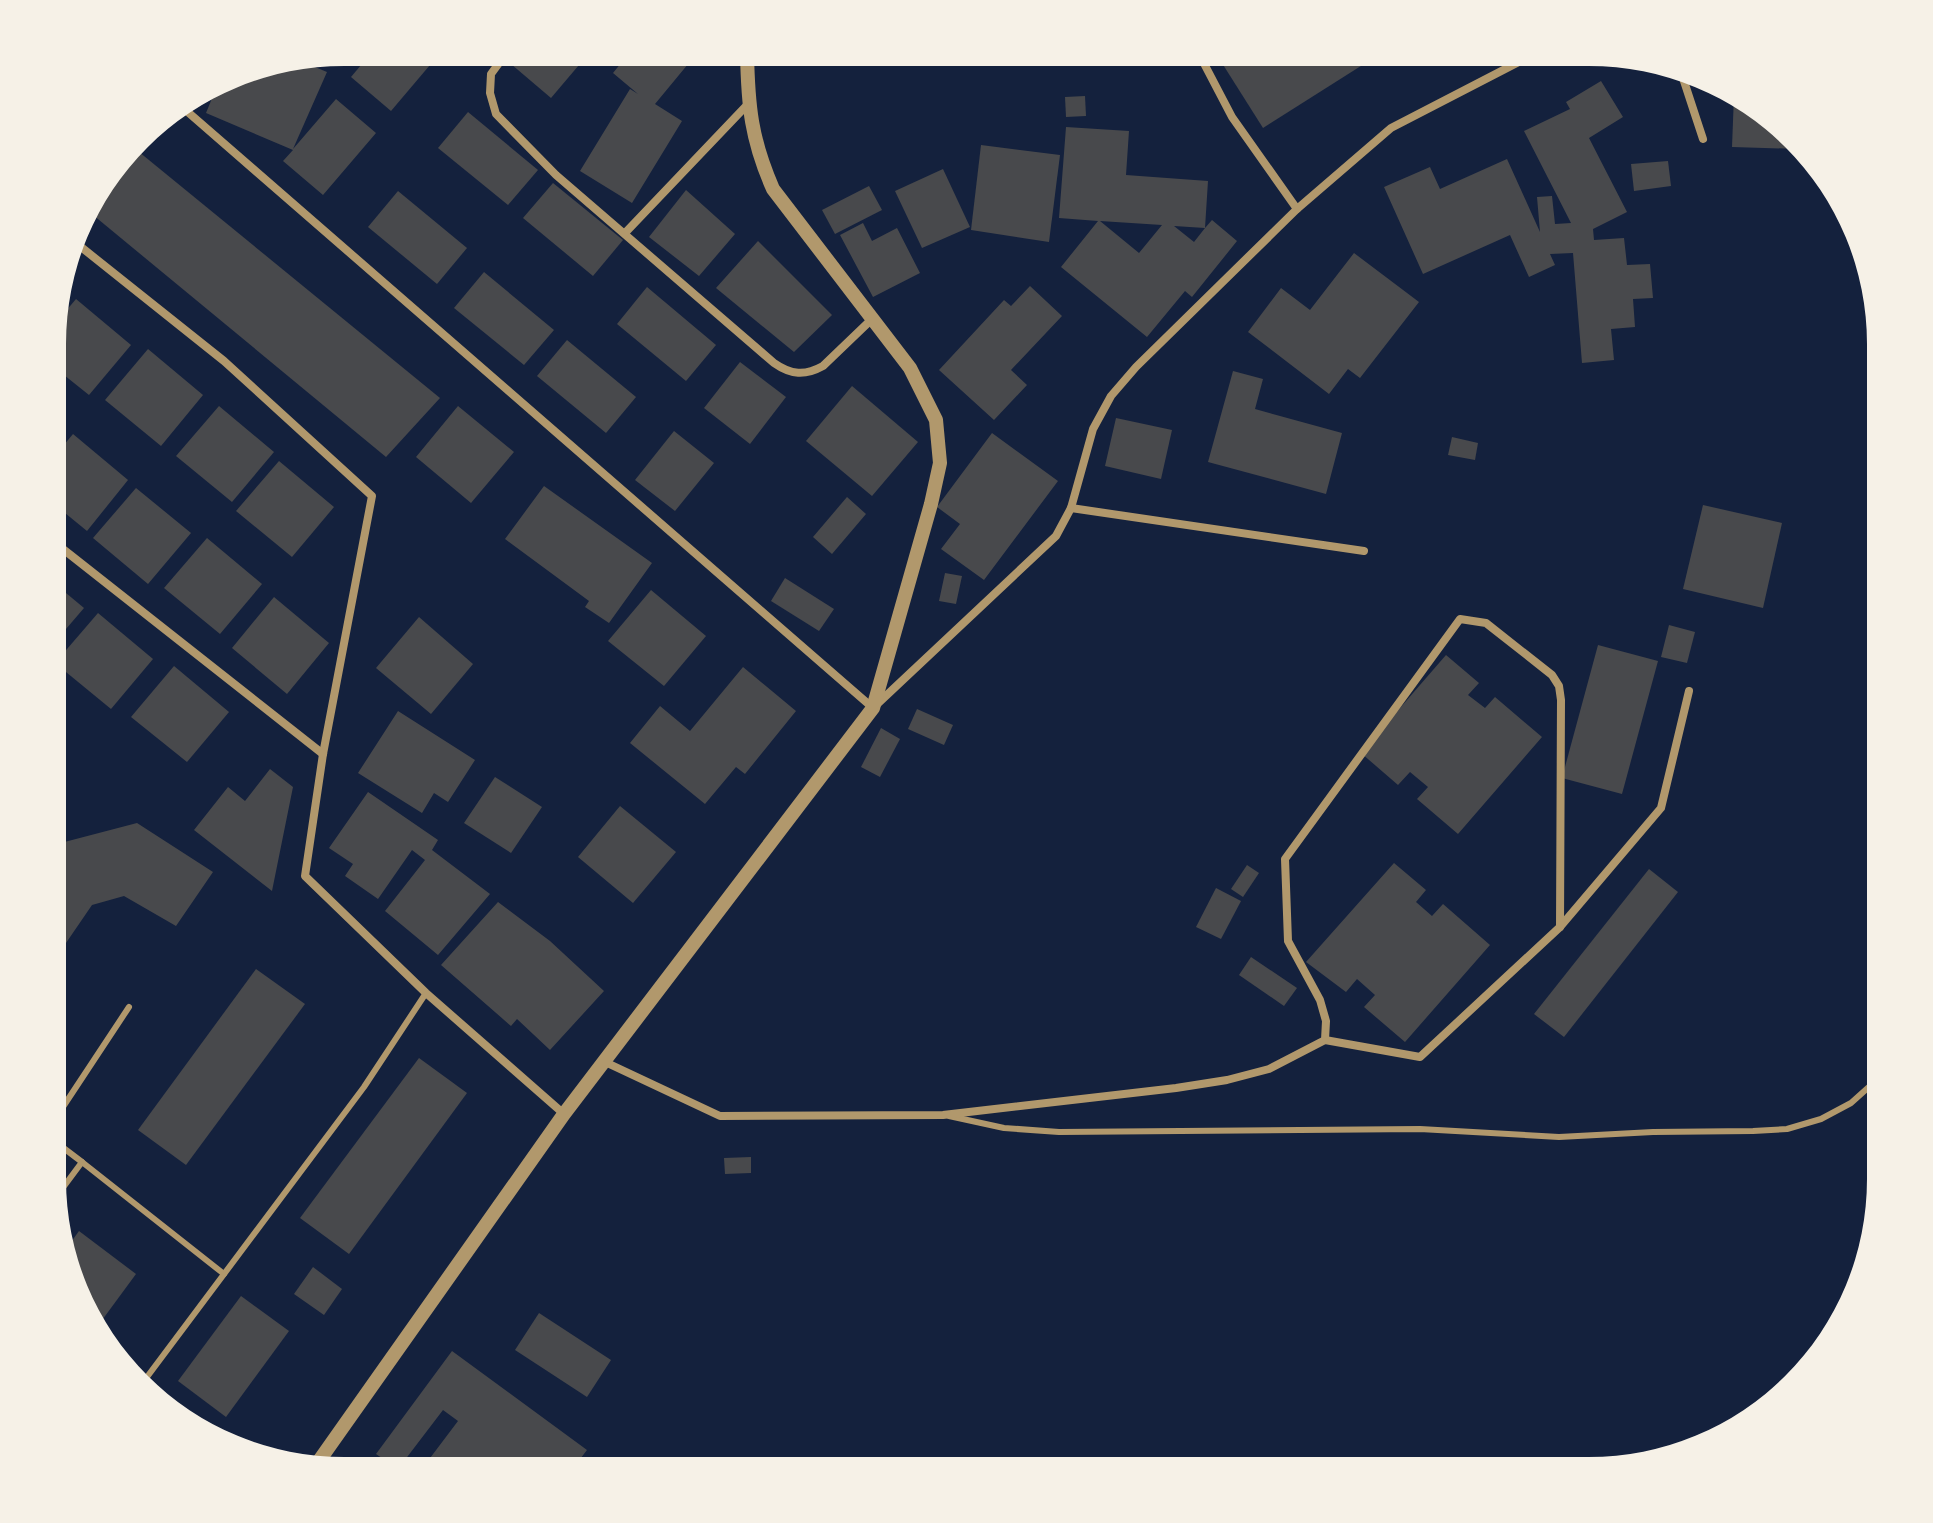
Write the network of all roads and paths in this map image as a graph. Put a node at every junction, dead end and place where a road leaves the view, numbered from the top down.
1 (497, 66) edge
2 (747, 66) edge
3 (1206, 67) edge
4 (1509, 67) edge
5 (1685, 83) edge
6 (748, 104) junction
7 (189, 113) edge
8 (1703, 139) dead end
9 (1297, 209) junction
10 (625, 233) junction
11 (83, 249) edge
12 (872, 319) junction
13 (1071, 508) junction
14 (1364, 551) dead end
15 (66, 552) edge
16 (1689, 691) dead end
17 (873, 708) junction
18 (323, 754) junction
19 (1560, 927) junction
20 (426, 993) junction
21 (129, 1007) dead end
22 (1325, 1040) junction
23 (605, 1062) junction
24 (1866, 1089) edge
25 (67, 1101) edge
26 (564, 1114) junction
27 (943, 1115) junction
28 (67, 1151) edge
29 (82, 1162) junction
30 (67, 1182) edge
31 (224, 1274) junction
32 (147, 1376) edge
33 (323, 1456) edge

1 - 10 street
2 - 6 street
3 - 9 street
4 - 9 street
5 - 8 street
6 - 10 street
6 - 12 street
7 - 17 street
9 - 13 street
10 - 12 street
11 - 18 street
12 - 17 street
13 - 14 street
13 - 17 street
15 - 18 street
16 - 19 street
17 - 23 street
18 - 20 street
19 - 22 street
19 - 22 street
20 - 26 street
20 - 31 lane
21 - 25 lane
22 - 27 street
23 - 26 street
23 - 27 street
24 - 27 lane
26 - 33 street
28 - 29 lane
29 - 30 lane
29 - 31 lane
31 - 32 lane

